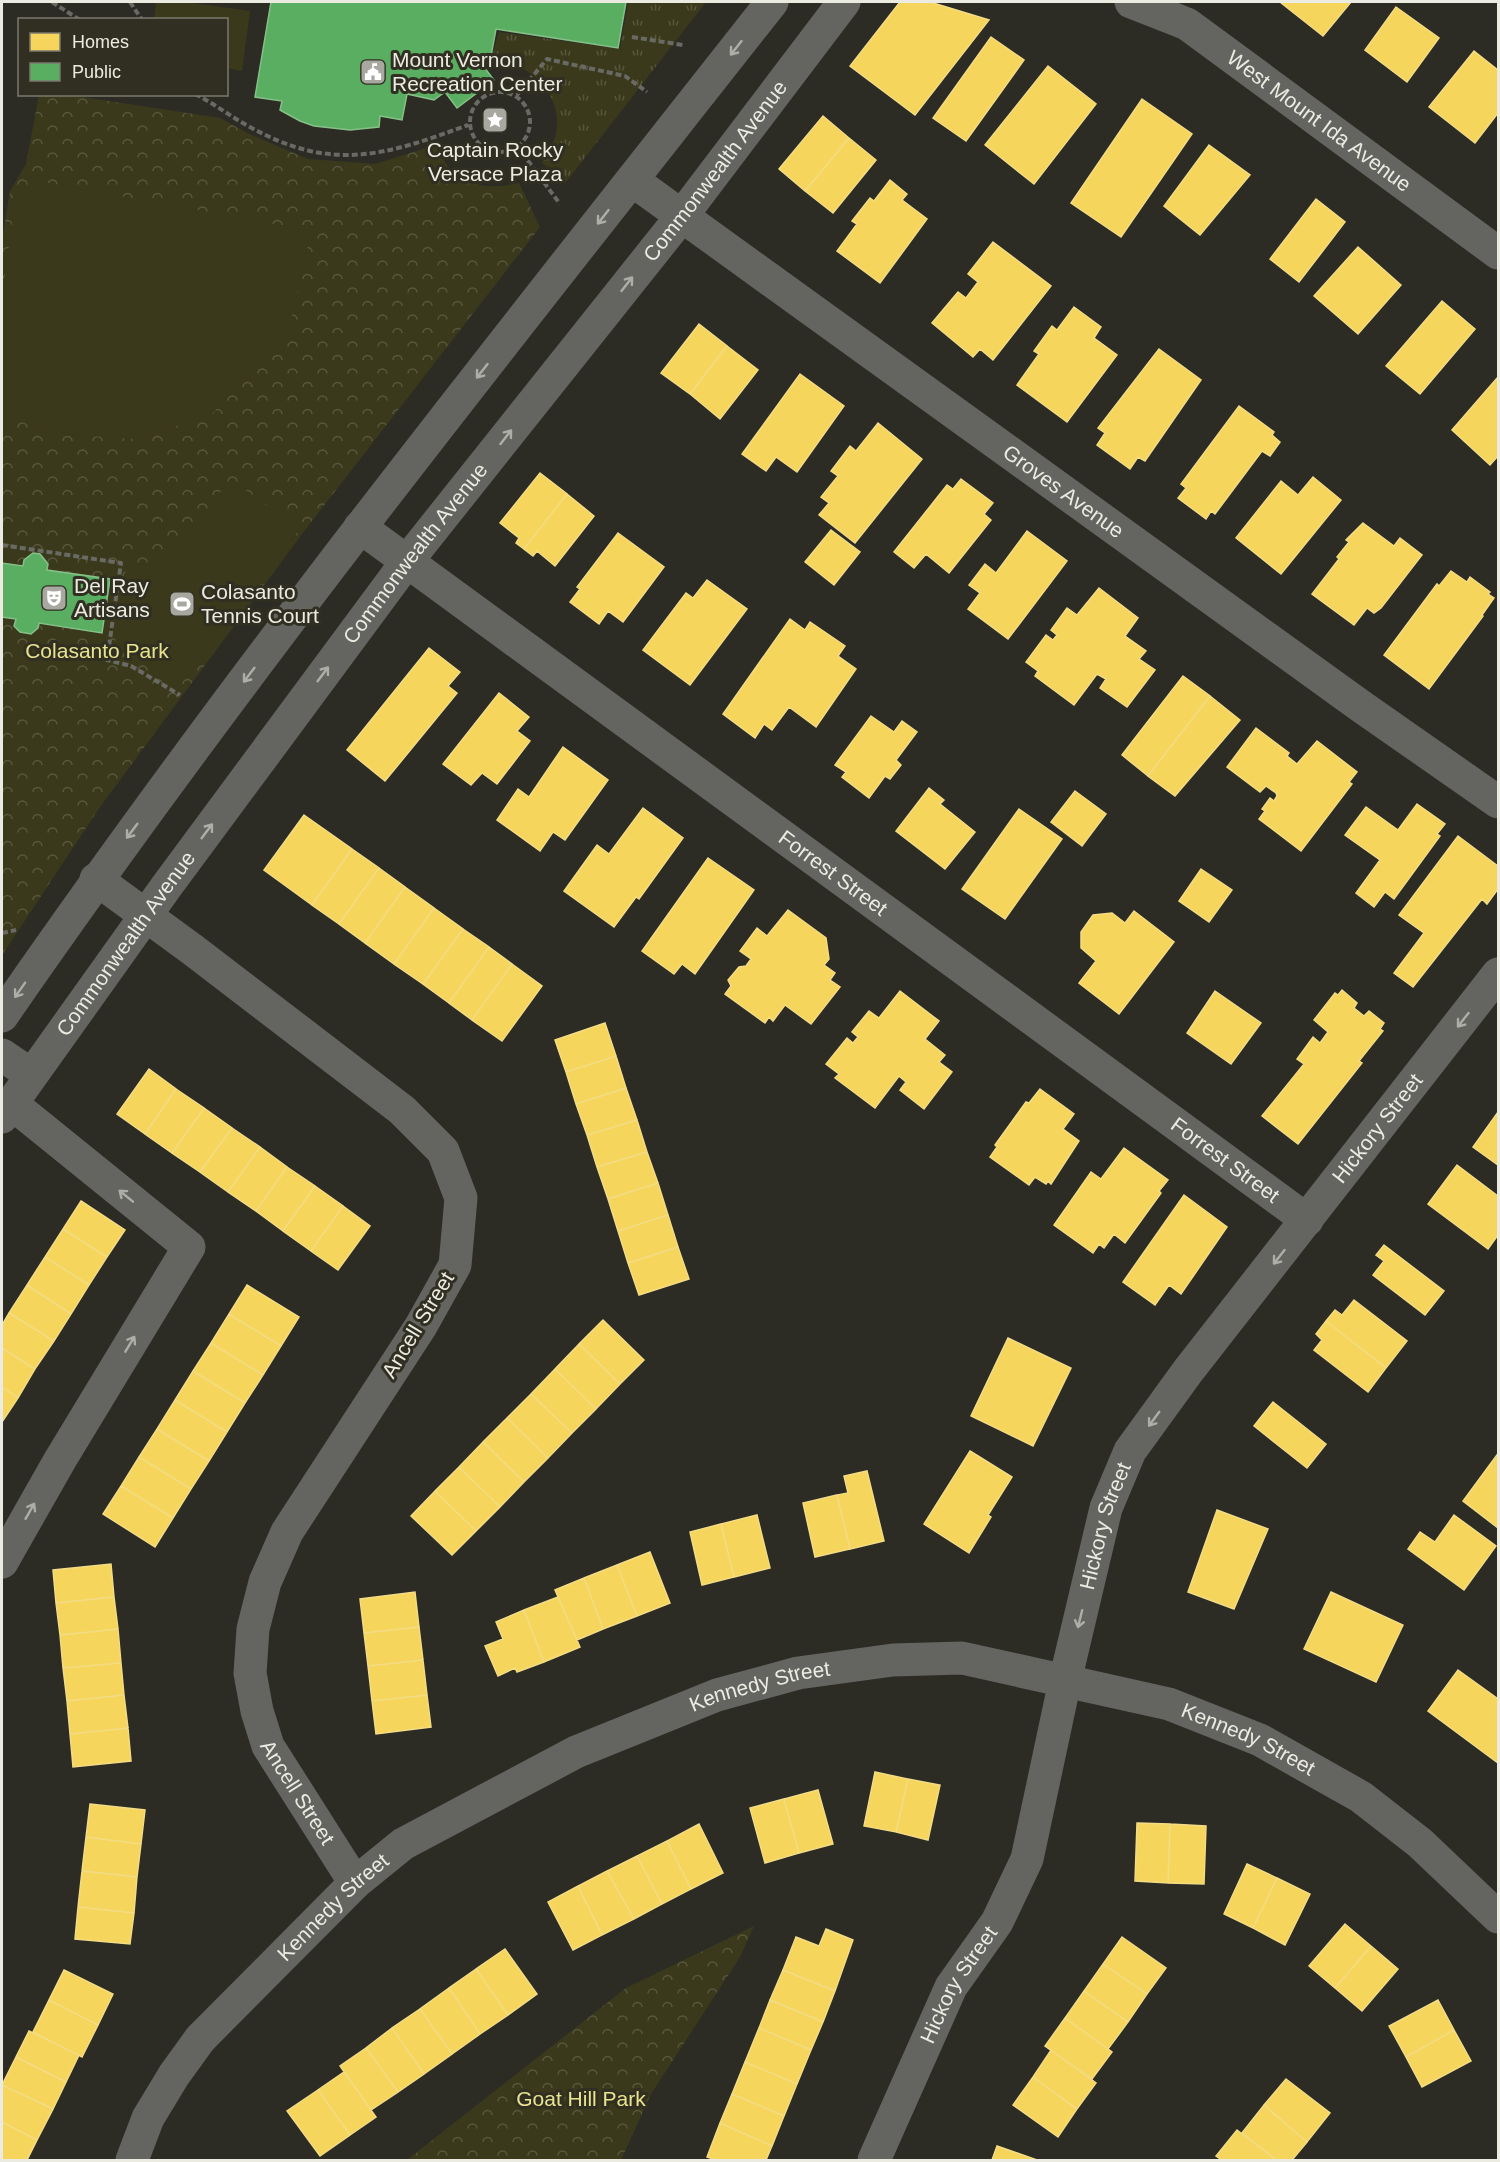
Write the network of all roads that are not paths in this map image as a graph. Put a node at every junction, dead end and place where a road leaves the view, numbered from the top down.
1 (772, 2) edge
2 (844, 2) edge
3 (1131, 2) edge
4 (632, 180) junction
5 (681, 217) junction
6 (1498, 252) edge
7 (360, 527) junction
8 (408, 560) junction
9 (1498, 802) edge
10 (96, 879) junction
11 (147, 915) junction
12 (1498, 974) edge
13 (2, 1016) edge
14 (2, 1055) edge
15 (30, 1074) junction
16 (6, 1110) edge
17 (1307, 1220) junction
18 (2, 1562) edge
19 (1065, 1681) junction
20 (355, 1883) junction
21 (1498, 1917) edge
22 (132, 2160) edge
23 (874, 2160) edge

1 -> 4 street
2 - 5 street, Commonwealth Avenue
3 - 6 street, West Mount Ida Avenue
4 - 5 street, Groves Avenue
4 -> 7 street
8 -> 5 street, Commonwealth Avenue
5 - 9 street, Groves Avenue
7 - 8 street, Forrest Street
7 -> 10 street
11 -> 8 street, Commonwealth Avenue
8 - 17 street, Forrest Street
10 - 11 street, Ancell Street
10 -> 13 street
11 - 15 street, Commonwealth Avenue
11 - 20 street, Ancell Street
12 -> 17 street, Hickory Street
14 - 15 street
15 - 16 street, Commonwealth Avenue
18 -> 16 street
17 -> 19 street, Hickory Street
19 - 20 street, Kennedy Street
19 - 21 street, Kennedy Street
19 - 23 street, Hickory Street
20 - 22 street, Kennedy Street

